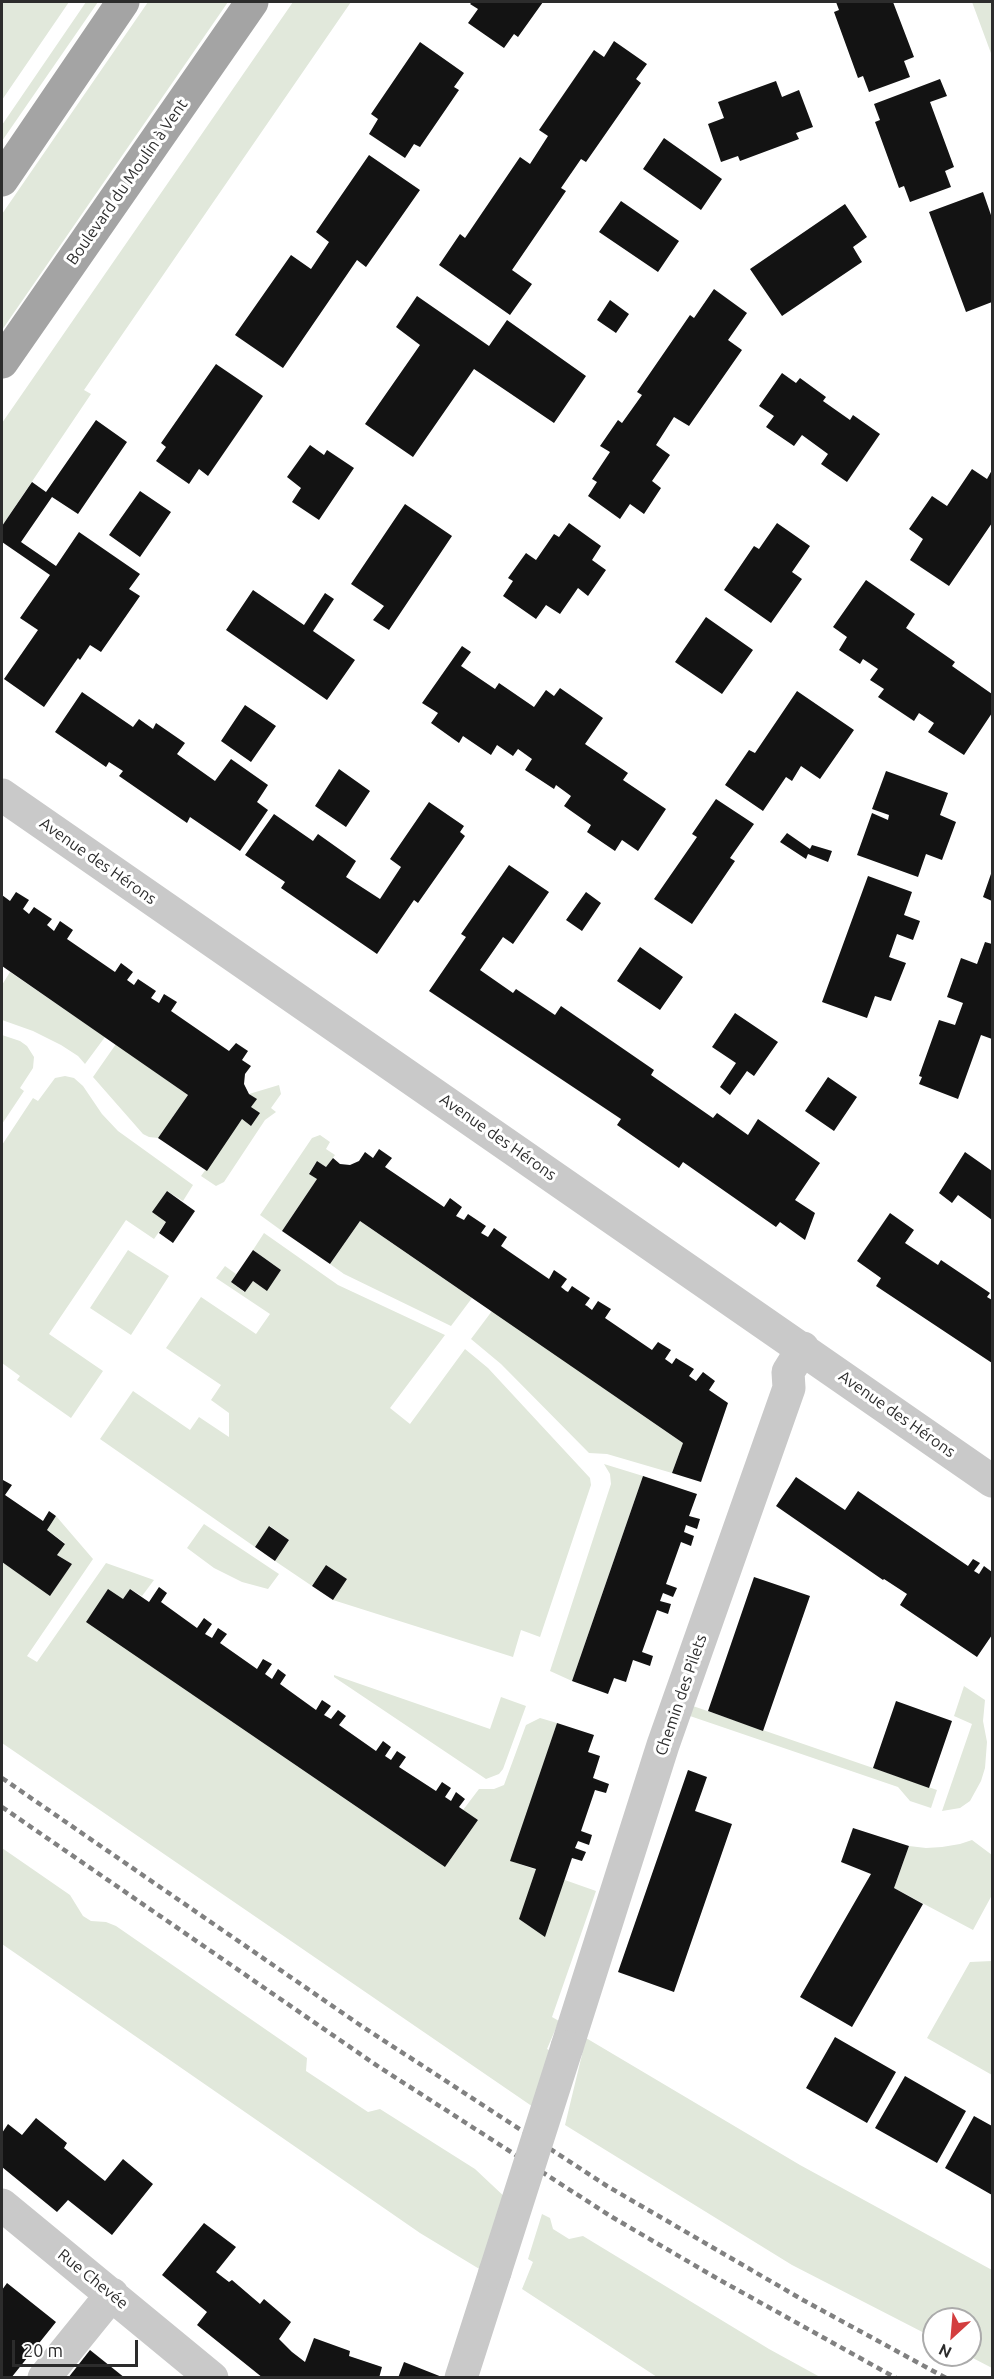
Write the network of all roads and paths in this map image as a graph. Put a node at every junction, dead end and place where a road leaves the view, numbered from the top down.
1 (123, 2) edge
2 (252, 2) edge
3 (2, 180) edge
4 (2, 362) edge
5 (2, 795) edge
6 (803, 1348) junction
7 (993, 1481) edge
8 (2, 2205) edge
9 (112, 2294) junction
10 (44, 2378) edge
11 (212, 2378) edge
12 (461, 2378) edge

1 - 3 main road
2 - 4 main road, Boulevard du Moulin à Vent
5 - 6 street, Avenue des Hérons
6 - 7 street, Avenue des Hérons
6 - 12 street, Chemin des Pilets, bridge
8 - 9 street, Rue Chevée
9 - 10 street
9 - 11 street, Rue Chevée

